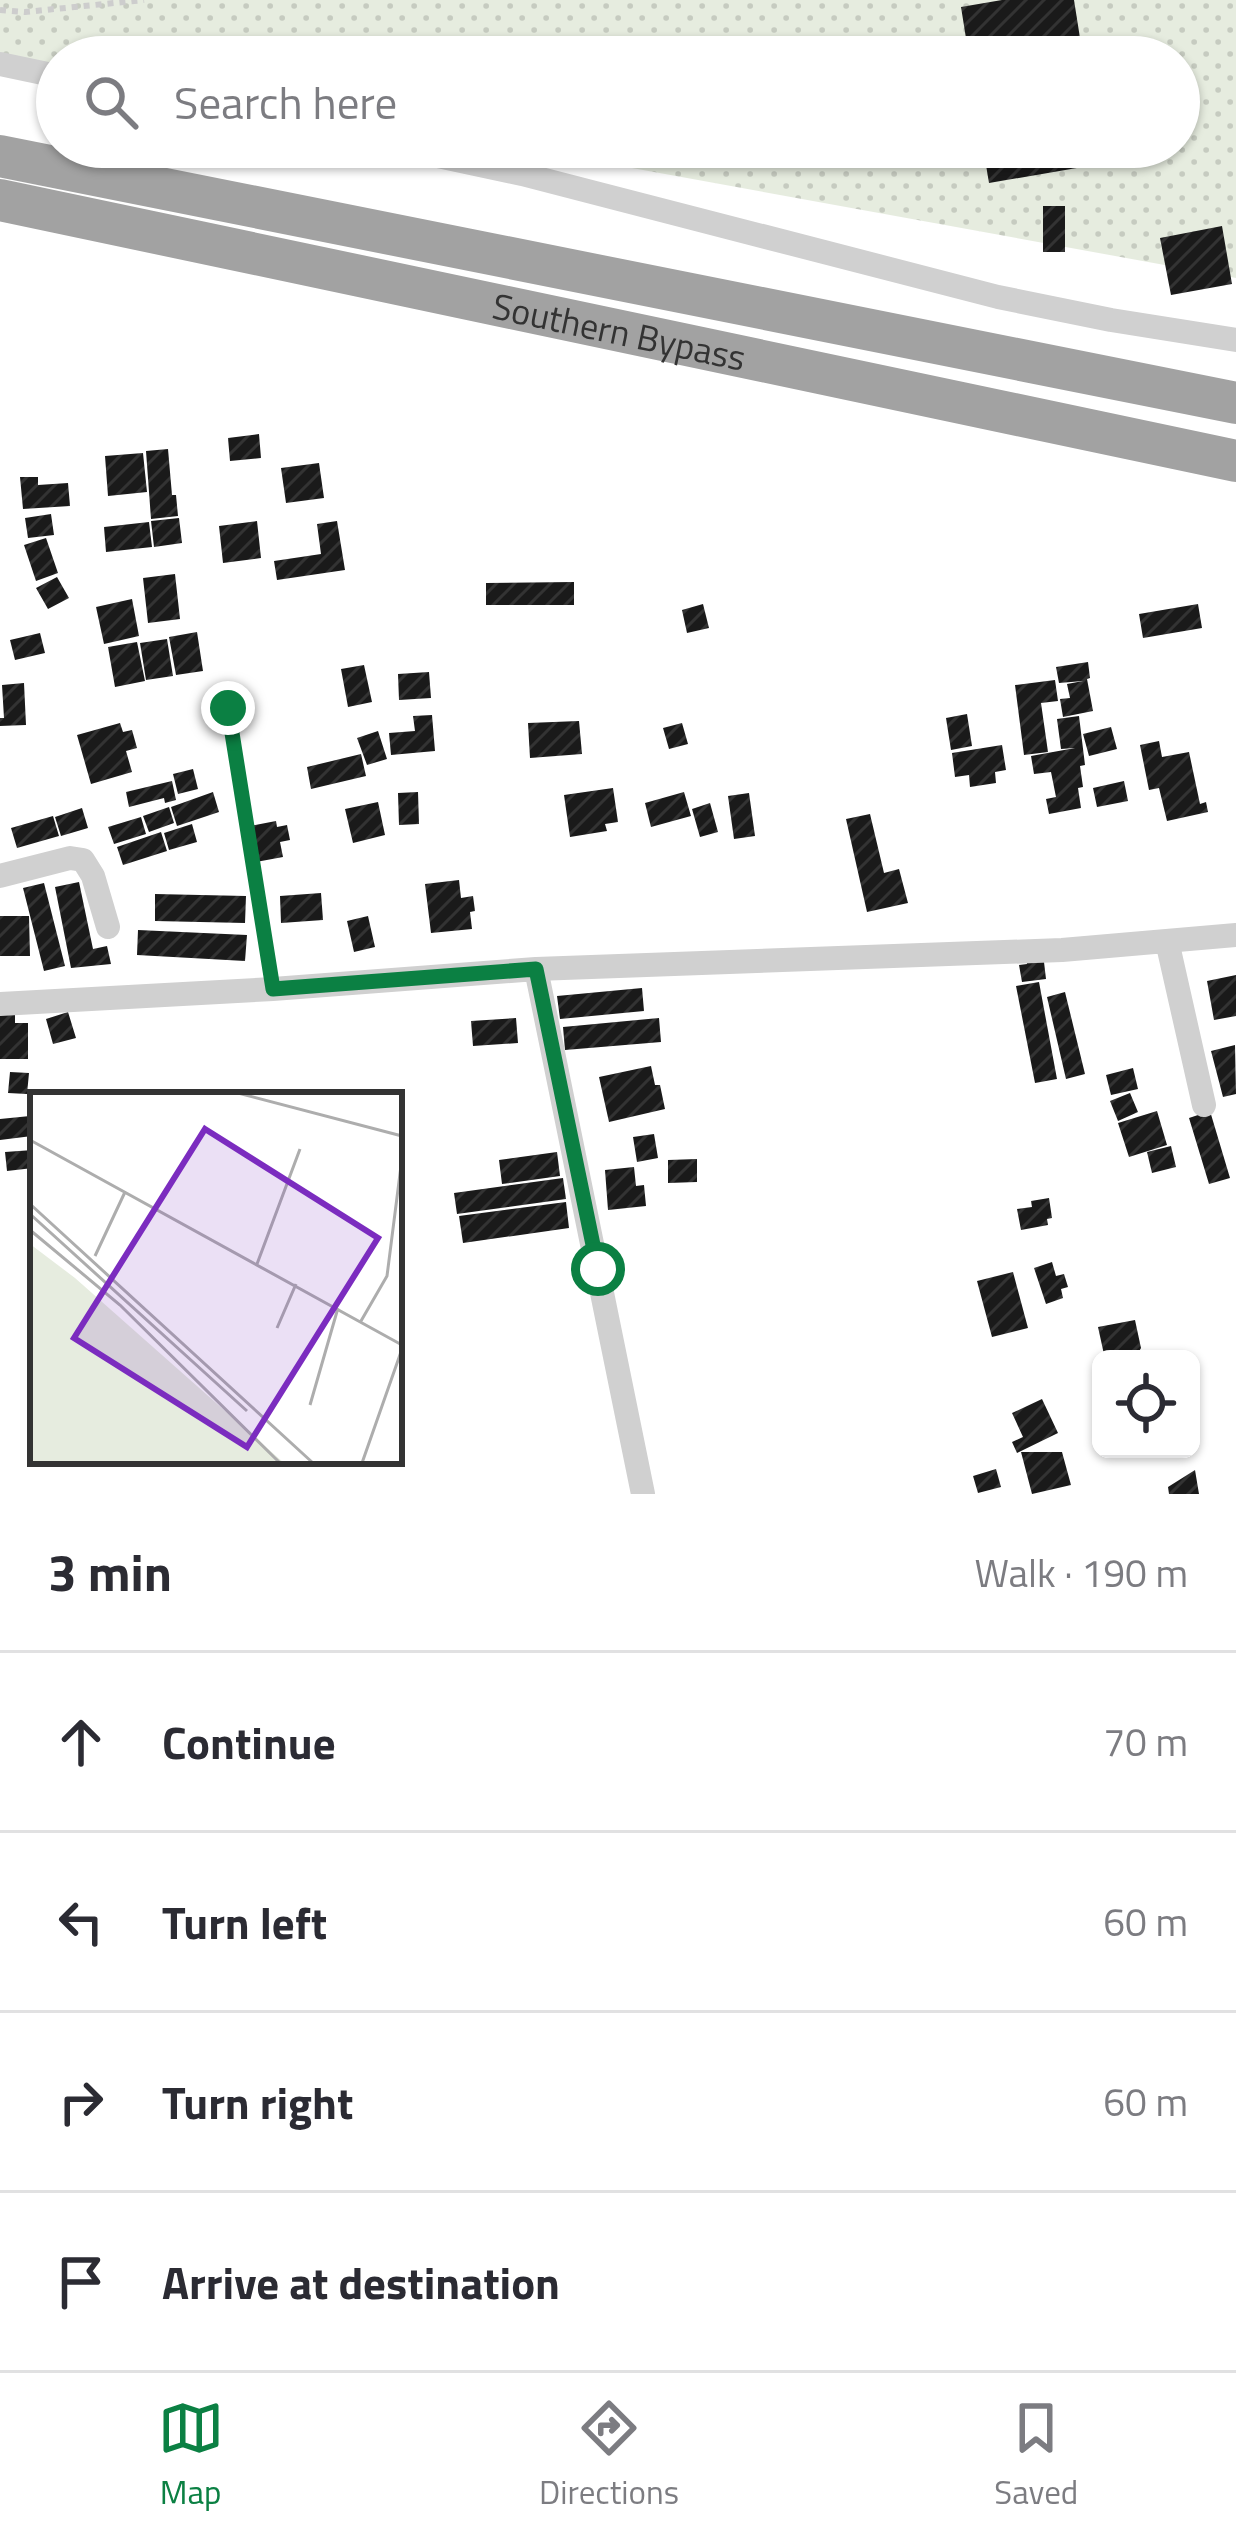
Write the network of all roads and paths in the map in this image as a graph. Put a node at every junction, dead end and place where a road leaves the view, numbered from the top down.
1 (144, 0) edge
2 (0, 10) edge
3 (0, 64) edge
4 (36, 72) edge
5 (0, 156) edge
6 (36, 163) edge
7 (60, 168) edge
8 (498, 168) edge
9 (0, 200) edge
10 (1236, 340) edge
11 (1236, 403) edge
12 (1236, 461) edge
13 (228, 708) dead end
14 (0, 876) edge
15 (108, 927) dead end
16 (1236, 935) edge
17 (1167, 941) junction
18 (536, 969) junction
19 (273, 989) junction
20 (0, 1004) edge
21 (1204, 1105) dead end
22 (644, 1494) edge

1 - 2 path
3 - 4 street
5 - 6 highway, Southern Bypass
7 - 11 highway, Southern Bypass
8 - 10 street
9 - 12 highway, Southern Bypass
13 - 19 lane
14 - 15 street
16 - 17 street
17 - 18 street
17 - 21 street
18 - 19 street
18 - 22 street
19 - 20 street

